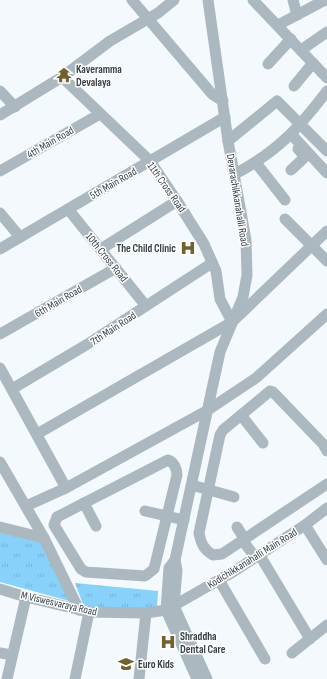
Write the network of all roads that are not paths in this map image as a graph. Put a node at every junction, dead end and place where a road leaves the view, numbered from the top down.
1 (132, 0) edge
2 (174, 0) edge
3 (208, 0) edge
4 (253, 0) edge
5 (293, 0) edge
6 (325, 0) edge
7 (297, 15) junction
8 (148, 18) junction
9 (278, 25) junction
10 (327, 32) edge
11 (291, 39) junction
12 (301, 50) junction
13 (313, 63) junction
14 (268, 64) dead end
15 (62, 77) junction
16 (327, 78) edge
17 (294, 86) dead end
18 (0, 91) edge
19 (327, 91) edge
20 (223, 101) junction
21 (14, 107) junction
22 (100, 114) junction
23 (0, 115) edge
24 (225, 117) junction
25 (300, 124) junction
26 (290, 136) junction
27 (228, 141) junction
28 (327, 151) edge
29 (150, 161) junction
30 (256, 163) junction
31 (291, 170) dead end
32 (0, 171) edge
33 (327, 173) edge
34 (235, 174) junction
35 (285, 200) dead end
36 (177, 201) junction
37 (68, 209) junction
38 (0, 214) edge
39 (285, 219) dead end
40 (327, 231) edge
41 (20, 237) junction
42 (311, 245) junction
43 (0, 249) edge
44 (101, 249) junction
45 (327, 261) edge
46 (212, 263) junction
47 (116, 268) junction
48 (146, 306) junction
49 (327, 314) edge
50 (232, 322) junction
51 (0, 334) edge
52 (0, 368) edge
53 (12, 390) junction
54 (208, 410) junction
55 (242, 415) junction
56 (37, 434) junction
57 (262, 443) dead end
58 (327, 451) edge
59 (0, 462) edge
60 (327, 484) edge
61 (192, 485) junction
62 (66, 488) junction
63 (209, 490) junction
64 (234, 497) dead end
65 (84, 503) junction
66 (26, 506) junction
67 (327, 508) edge
68 (145, 511) dead end
69 (166, 516) junction
70 (184, 520) junction
71 (305, 524) junction
72 (96, 526) dead end
73 (0, 527) edge
74 (237, 527) dead end
75 (44, 538) junction
76 (244, 540) junction
77 (257, 556) junction
78 (327, 560) edge
79 (81, 569) junction
80 (64, 577) junction
81 (219, 580) junction
82 (0, 588) edge
83 (26, 597) junction
84 (170, 608) junction
85 (84, 611) junction
86 (146, 613) junction
87 (327, 625) edge
88 (310, 639) junction
89 (0, 653) edge
90 (292, 653) dead end
91 (12, 655) junction
92 (265, 659) dead end
93 (7, 679) edge
94 (75, 679) edge
95 (138, 679) edge
96 (197, 679) edge
97 (207, 679) edge

1 - 8 street
2 - 8 street
3 - 20 street, Devarachikkanahalli Road
4 - 9 street
5 - 7 street
6 - 7 street
7 - 9 street
8 - 15 street
8 - 20 street
9 - 11 street
10 - 12 street
11 - 12 street
11 - 14 street
12 - 13 street
13 - 16 street
13 - 17 street
15 - 21 street
15 - 22 street, 11th Cross Road
18 - 21 street
19 - 25 street
20 - 24 street, Devarachikkanahalli Road
21 - 23 street
22 - 29 street, 11th Cross Road
22 - 32 street, 4th Main Road
24 - 27 street, Devarachikkanahalli Road
24 - 29 street, 5th Main Road
25 - 26 street
25 - 27 street
25 - 28 street
26 - 30 street
26 - 31 street
26 - 33 street
27 - 34 street, Devarachikkanahalli Road
29 - 36 street, 11th Cross Road
29 - 37 street, 5th Main Road
30 - 34 street
30 - 35 street
34 - 50 street, Devarachikkanahalli Road
36 - 44 street
36 - 46 street, 11th Cross Road
37 - 41 street, 5th Main Road
37 - 44 street, 10th Cross Road
38 - 41 street
39 - 42 street
40 - 42 street
41 - 43 street, 5th Main Road
42 - 45 street
42 - 50 street
44 - 47 street, 10th Cross Road
46 - 48 street, 7th Main Road
46 - 50 street, 11th Cross Road
47 - 48 street, 10th Cross Road
47 - 51 street, 6th Main Road
48 - 53 street, 7th Main Road
49 - 54 street
50 - 54 street, Devarachikkanahalli Road
50 - 56 street
52 - 53 street
53 - 56 street
54 - 61 street, Devarachikkanahalli Road
54 - 62 street
55 - 57 street
55 - 58 street
55 - 63 street
56 - 62 street
59 - 66 street
60 - 76 street
61 - 63 street
61 - 70 street, Devarachikkanahalli Road
62 - 66 street
63 - 64 street
63 - 76 street
65 - 69 street
65 - 72 street
65 - 79 street
66 - 75 street
67 - 71 street, Kodichikkanahalli Main Road
68 - 69 street
69 - 70 street
69 - 79 street
70 - 84 street, Devarachikkanahalli Road
71 - 77 street, Kodichikkanahalli Main Road
71 - 78 street
73 - 75 street
74 - 76 street
75 - 80 street
76 - 77 street
77 - 81 street, Kodichikkanahalli Main Road
77 - 88 street
79 - 80 street
80 - 85 street
81 - 84 street, Kodichikkanahalli Main Road
81 - 92 street
82 - 83 street, M Viswesvaraya Road
83 - 85 street, M Viswesvaraya Road
83 - 91 street
84 - 86 street, M Viswesvaraya Road
84 - 96 street
84 - 97 street, Devarachikkanahalli Road
85 - 86 street, M Viswesvaraya Road
85 - 94 street
86 - 95 street
87 - 88 street
88 - 90 street
89 - 91 street
91 - 93 street

